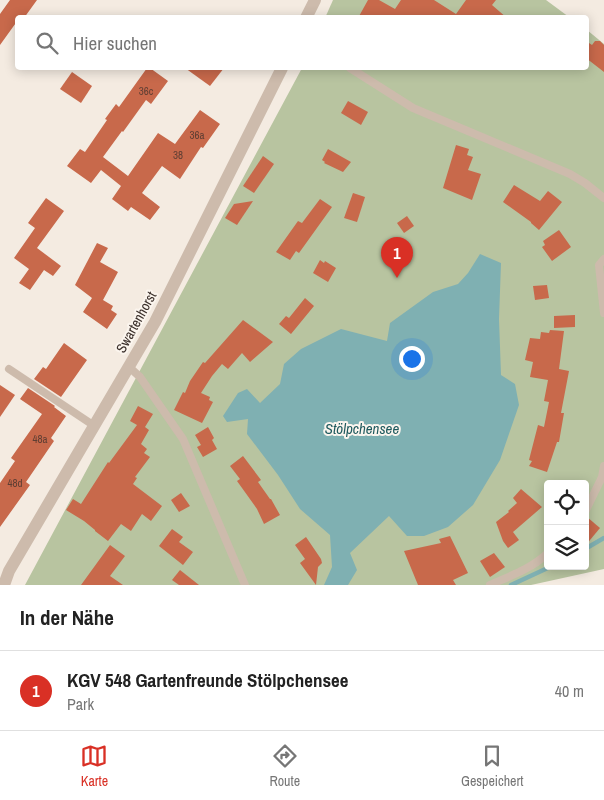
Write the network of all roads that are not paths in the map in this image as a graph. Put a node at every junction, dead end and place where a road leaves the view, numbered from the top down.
1 (314, 0) edge
2 (307, 15) edge
3 (281, 70) edge
4 (353, 70) edge
5 (604, 198) edge
6 (604, 259) edge
7 (604, 313) edge
8 (128, 366) junction
9 (9, 369) dead end
10 (94, 425) junction
11 (604, 466) edge
12 (589, 504) edge
13 (544, 556) edge
14 (4, 568) edge
15 (4, 585) edge
16 (245, 585) edge
17 (490, 585) edge

1 - 2 street
3 - 8 street, Swartenhorst
4 - 5 lane
6 - 7 lane
8 - 10 street, Swartenhorst
8 - 16 lane
9 - 10 lane
10 - 14 street, Swartenhorst
11 - 12 lane
13 - 17 lane
14 - 15 street, Swartenhorst

